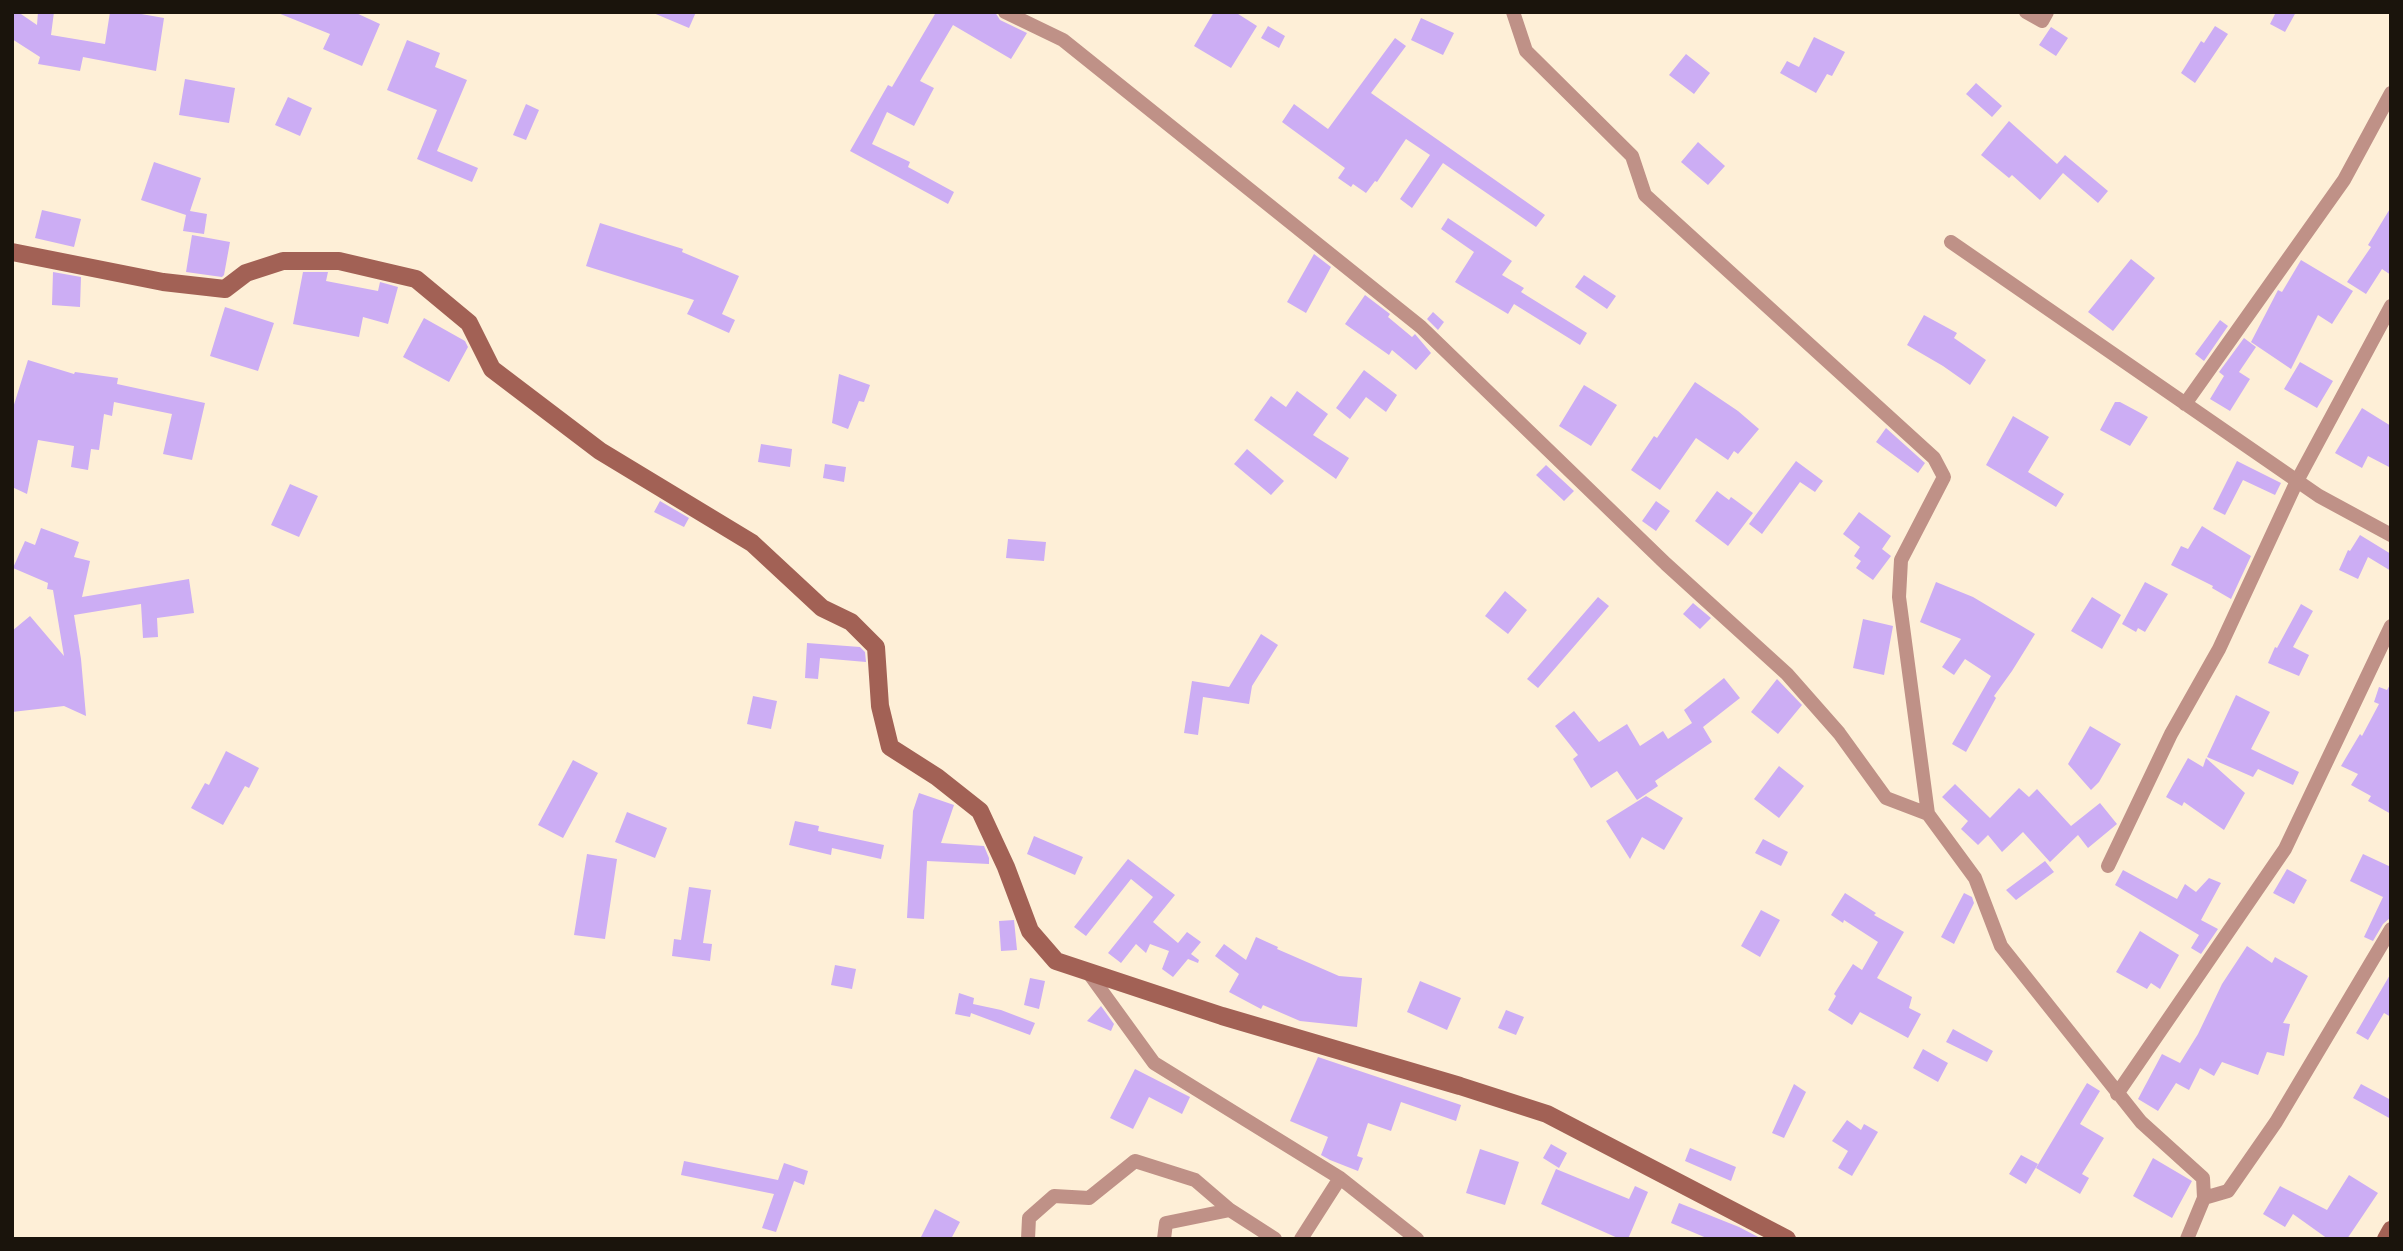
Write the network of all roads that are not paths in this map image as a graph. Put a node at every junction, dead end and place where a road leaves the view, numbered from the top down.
1 (1005, 12) edge
2 (1513, 12) edge
3 (2026, 12) edge
4 (2047, 12) edge
5 (2391, 93) edge
6 (1951, 242) dead end
7 (12, 251) edge
8 (2391, 306) edge
9 (2185, 404) junction
10 (2297, 481) junction
11 (2391, 535) edge
12 (2391, 626) edge
13 (1928, 814) junction
14 (2108, 866) dead end
15 (2391, 929) edge
16 (1088, 972) junction
17 (2117, 1094) junction
18 (1340, 1178) junction
19 (2204, 1198) junction
20 (1230, 1210) junction
21 (2391, 1230) edge
22 (1028, 1239) edge
23 (1164, 1239) edge
24 (1275, 1239) edge
25 (1301, 1239) edge
26 (1417, 1239) edge
27 (1787, 1239) edge
28 (2187, 1239) edge
29 (2386, 1239) edge

1 - 13 street
2 - 13 street
3 - 4 street
5 - 9 street
6 - 9 street
7 - 16 street
8 - 10 street
9 - 10 street
10 - 11 street
10 - 14 street
12 - 17 street
13 - 17 street
15 - 19 street
16 - 18 street
16 - 27 street
17 - 19 street
18 - 25 street
18 - 26 street
19 - 28 street
20 - 22 street
20 - 23 street
20 - 24 street
21 - 29 street

